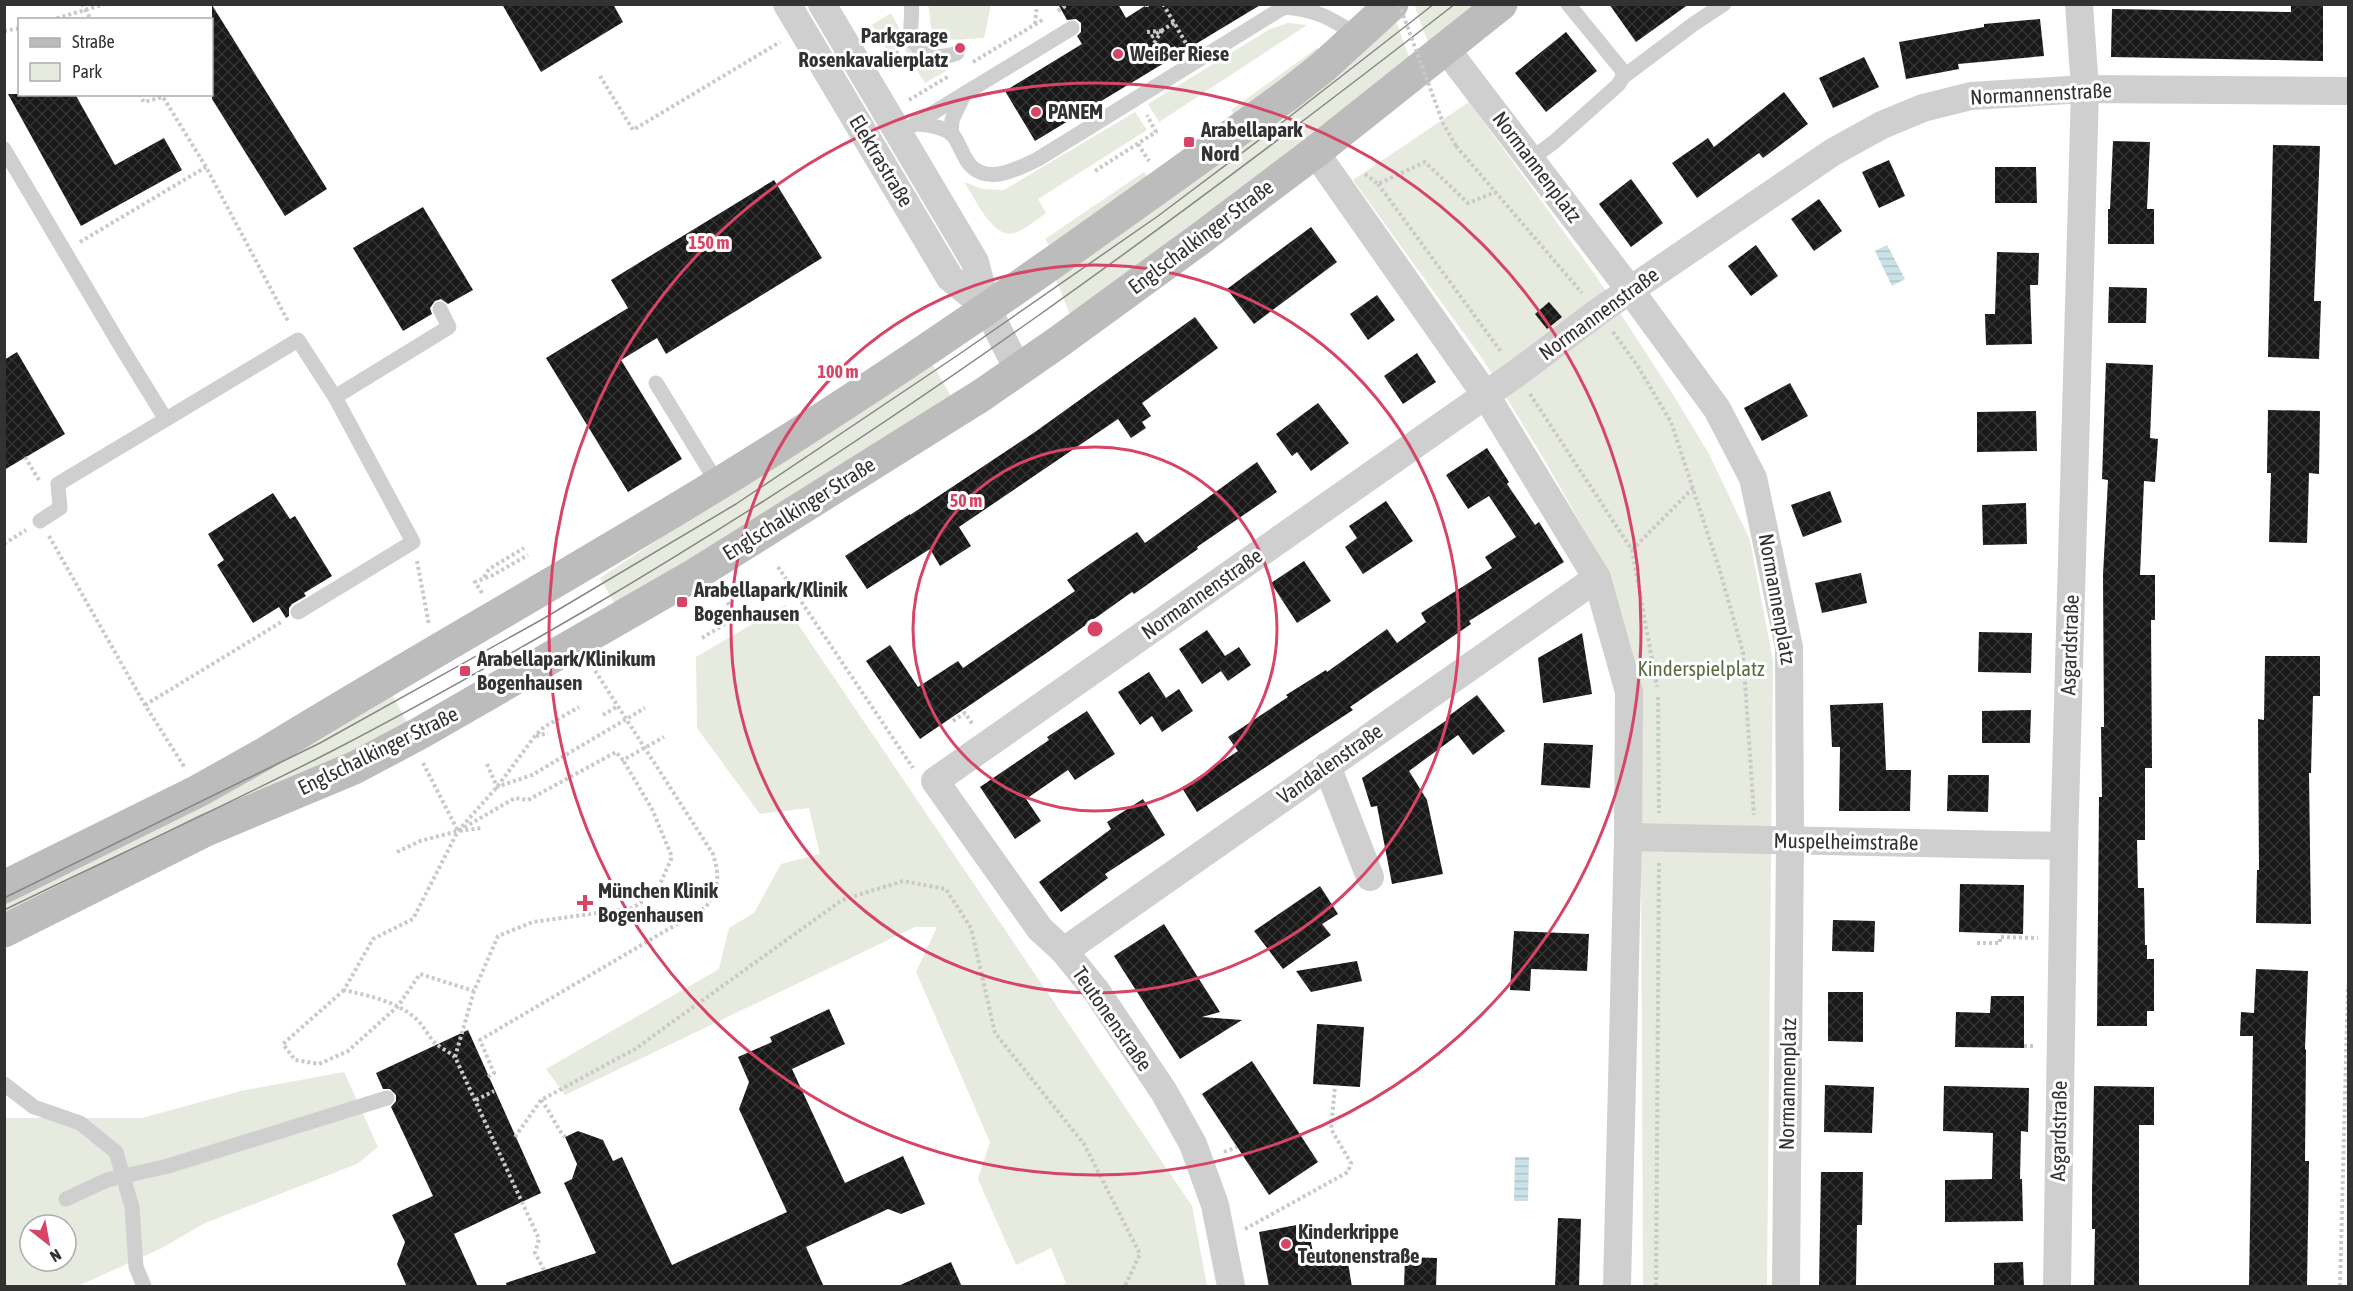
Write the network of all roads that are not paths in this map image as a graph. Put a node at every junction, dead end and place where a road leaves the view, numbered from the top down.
1 (787, 4) edge
2 (822, 4) edge
3 (911, 4) edge
4 (1501, 4) edge
5 (1568, 4) edge
6 (1724, 4) edge
7 (2079, 4) edge
8 (1287, 6) edge
9 (1371, 17) edge
10 (1072, 28) dead end
11 (1446, 49) junction
12 (957, 53) dead end
13 (1623, 77) junction
14 (2085, 89) junction
15 (2349, 91) edge
16 (964, 94) junction
17 (907, 129) junction
18 (951, 134) junction
19 (874, 149) junction
20 (1315, 152) junction
21 (7, 157) edge
22 (1531, 159) junction
23 (1630, 290) junction
24 (987, 308) junction
25 (440, 309) dead end
26 (1018, 370) junction
27 (656, 382) dead end
28 (1485, 394) junction
29 (335, 396) junction
30 (165, 418) junction
31 (718, 484) junction
32 (40, 521) road end
33 (1597, 578) junction
34 (298, 612) road end
35 (1327, 766) junction
36 (935, 781) joint
37 (1628, 837) junction
38 (1790, 841) junction
39 (2064, 846) junction
40 (1370, 877) dead end
41 (4, 887) edge
42 (4, 931) edge
43 (1064, 951) junction
44 (4, 1084) edge
45 (387, 1098) dead end
46 (66, 1199) dead end
47 (144, 1287) edge
48 (1231, 1287) edge
49 (1617, 1287) edge
50 (1786, 1287) edge
51 (2057, 1287) edge

1 - 19 street, Elektrastraße
2 - 17 street, Elektrastraße
3 - 12 lane
4 - 11 main road, Englschalkinger Straße
5 - 13 lane
6 - 13 lane
7 - 14 street, Asgardstraße
8 - 9 lane
8 - 18 lane
9 - 24 main road
10 - 16 lane
11 - 20 main road, Englschalkinger Straße
11 - 22 street, Normannenplatz
13 - 22 lane
14 - 15 street, Normannenstraße
14 - 23 street, Normannenstraße
14 - 39 street, Asgardstraße
16 - 17 lane
16 - 18 lane
17 - 18 lane
17 - 19 lane
17 - 24 street, Elektrastraße
19 - 24 street, Elektrastraße
20 - 26 main road, Englschalkinger Straße
20 - 28 street
21 - 30 lane
22 - 23 street, Normannenplatz
23 - 28 street, Normannenstraße
23 - 38 street, Normannenplatz
24 - 26 street, Elektrastraße
24 - 31 main road
25 - 29 lane
26 - 42 main road, Englschalkinger Straße
27 - 31 lane
28 - 33 street
28 - 36 street, Normannenstraße
29 - 30 lane
29 - 34 lane
30 - 32 lane
31 - 41 main road
33 - 35 street, Vandalenstraße
33 - 37 street
35 - 40 street
35 - 43 street, Vandalenstraße
36 - 43 street, Teutonenstraße
37 - 38 street, Muspelheimstraße
37 - 49 street
38 - 39 street, Muspelheimstraße
38 - 50 street, Normannenplatz
39 - 51 street, Asgardstraße
43 - 48 street, Teutonenstraße
44 - 47 lane
45 - 46 lane, bridge

